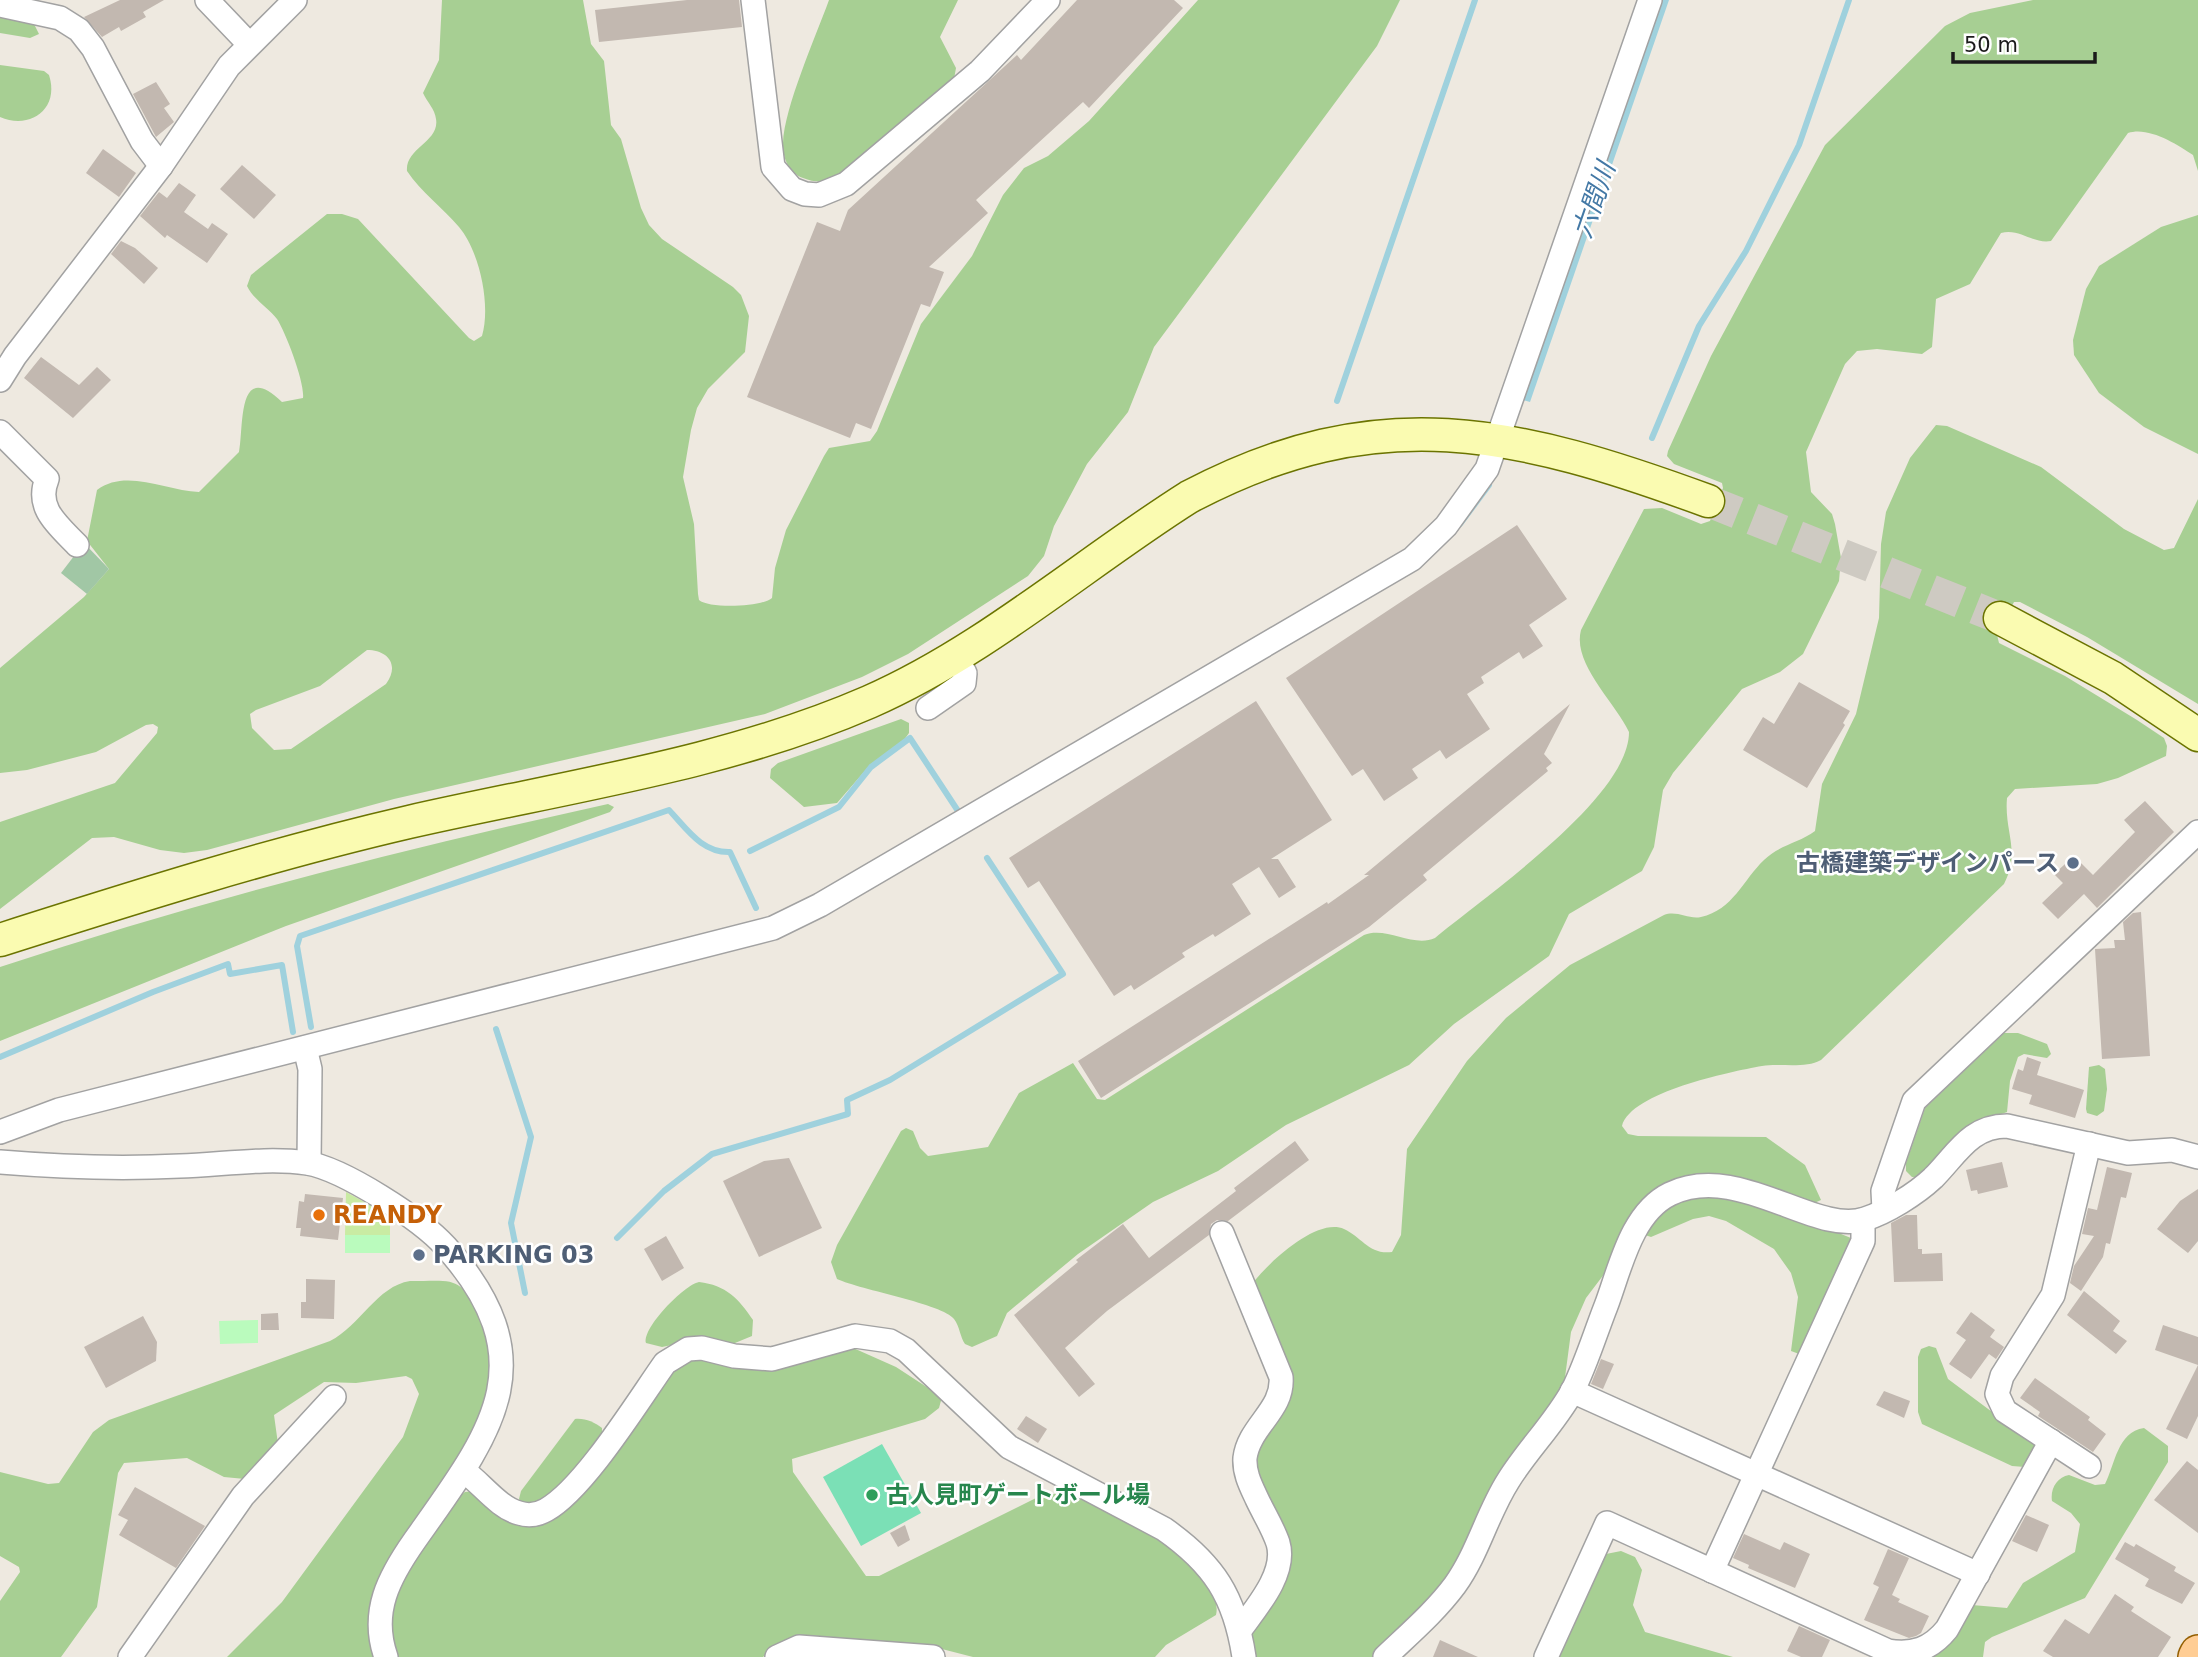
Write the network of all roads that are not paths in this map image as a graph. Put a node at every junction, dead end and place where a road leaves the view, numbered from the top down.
1 (207, 0) edge
2 (295, 0) edge
3 (753, 0) edge
4 (1048, 0) edge
5 (1650, 0) edge
6 (0, 5) edge
7 (249, 44) junction
8 (161, 166) junction
9 (4, 364) edge
10 (0, 432) edge
11 (1498, 439) junction
12 (1708, 501) tunnel mouth
13 (77, 545) dead end
14 (2000, 618) tunnel mouth
15 (955, 656) junction
16 (928, 708) dead end
17 (2198, 735) edge
18 (2198, 832) edge
19 (0, 940) edge
20 (305, 1048) junction
21 (0, 1132) edge
22 (2089, 1144) junction
23 (2198, 1157) edge
24 (0, 1162) edge
25 (309, 1163) junction
26 (1884, 1210) junction
27 (1863, 1220) junction
28 (1222, 1233) dead end
29 (1572, 1391) junction
30 (334, 1397) dead end
31 (2051, 1441) junction
32 (2089, 1466) dead end
33 (464, 1471) junction
34 (1756, 1474) junction
35 (1712, 1570) junction
36 (1978, 1574) junction
37 (1240, 1630) junction
38 (130, 1657) edge
39 (386, 1657) edge
40 (777, 1657) edge
41 (933, 1657) edge
42 (1244, 1657) edge
43 (1385, 1657) edge
44 (1546, 1657) edge

1 - 7 street
2 - 7 street
3 - 4 street
5 - 11 street
6 - 8 street
7 - 8 street
8 - 9 street
10 - 13 street
11 - 12 street
11 - 15 street
11 - 20 street
14 - 17 street
15 - 16 street
15 - 19 street
18 - 26 street
20 - 21 street
20 - 25 street
22 - 23 street
22 - 26 street
22 - 31 street
24 - 25 street
25 - 33 street
26 - 27 street
27 - 29 street
27 - 34 street
28 - 37 street
29 - 34 street
29 - 43 street
30 - 38 street
31 - 32 street
31 - 36 street
33 - 37 street
33 - 39 street
34 - 35 street
34 - 36 street
35 - 36 street
35 - 44 street
37 - 42 street
40 - 41 street

